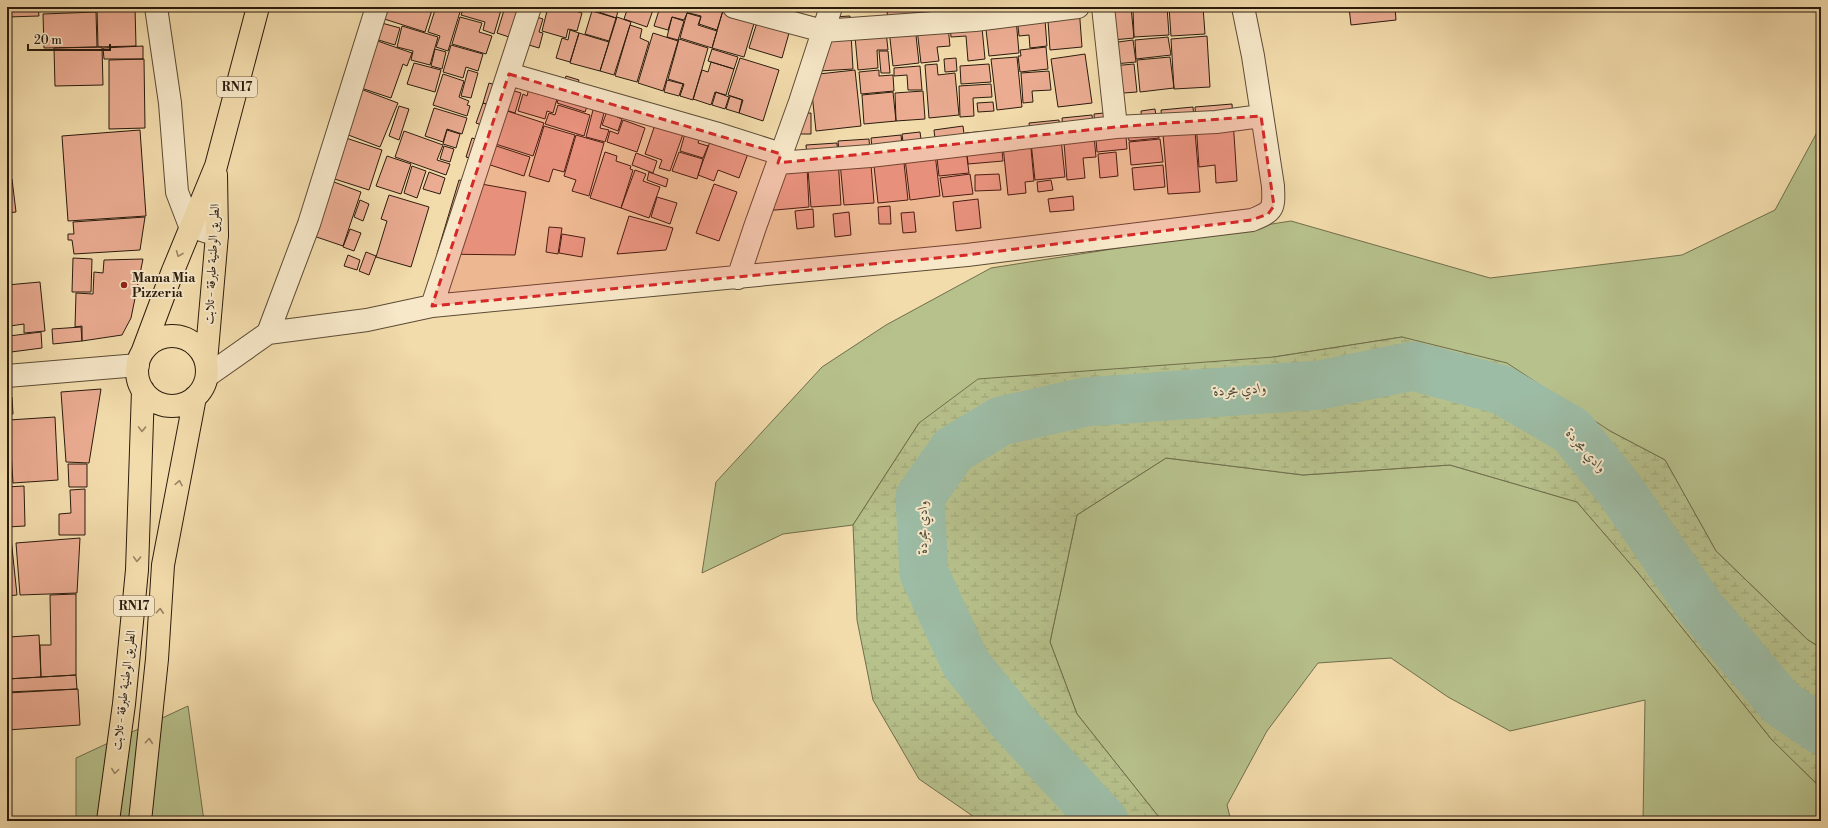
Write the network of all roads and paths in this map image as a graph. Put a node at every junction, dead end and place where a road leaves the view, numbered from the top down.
1 (156, 7) edge
2 (258, 7) edge
3 (377, 7) edge
4 (530, 7) edge
5 (734, 7) edge
6 (830, 7) edge
7 (1078, 7) edge
8 (1103, 7) edge
9 (1243, 7) edge
10 (823, 31) junction
11 (509, 74) junction
12 (1261, 116) junction
13 (1116, 127) junction
14 (779, 159) junction
15 (216, 166) junction
16 (190, 226) junction
17 (217, 235) junction
18 (738, 278) junction
19 (432, 306) junction
20 (268, 333) junction
21 (140, 359) junction
22 (207, 369) junction
23 (7, 376) edge
24 (143, 390) junction
25 (195, 398) junction
26 (108, 821) edge
27 (140, 821) edge

1 - 16 street
2 - 15 main road, الطريق الوطنية طبرقة - تلابت / RN17
3 - 20 street
4 - 11 street
5 - 10 street
6 - 10 street
7 - 10 street
8 - 13 street
9 - 12 street
10 - 14 street
11 - 14 street
11 - 19 street
12 - 13 street
12 - 18 street
13 - 14 street
14 - 18 street
15 - 16 main road, الطريق الوطنية طبرقة - تلابت / RN17
15 - 17 main road, الطريق الوطنية طبرقة - تلابت / RN17
16 - 17 street
16 -> 21 main road, الطريق الوطنية طبرقة - تلابت / RN17
17 - 22 main road, الطريق الوطنية طبرقة - تلابت / RN17
18 - 19 street
19 - 20 street
20 - 22 street
21 - 22 main road
21 - 23 street
21 - 24 main road, RN17
22 - 25 main road, RN17
24 - 25 main road
24 -> 26 main road, الطريق الوطنية طبرقة - تلابت / RN17
27 -> 25 main road, RN17

